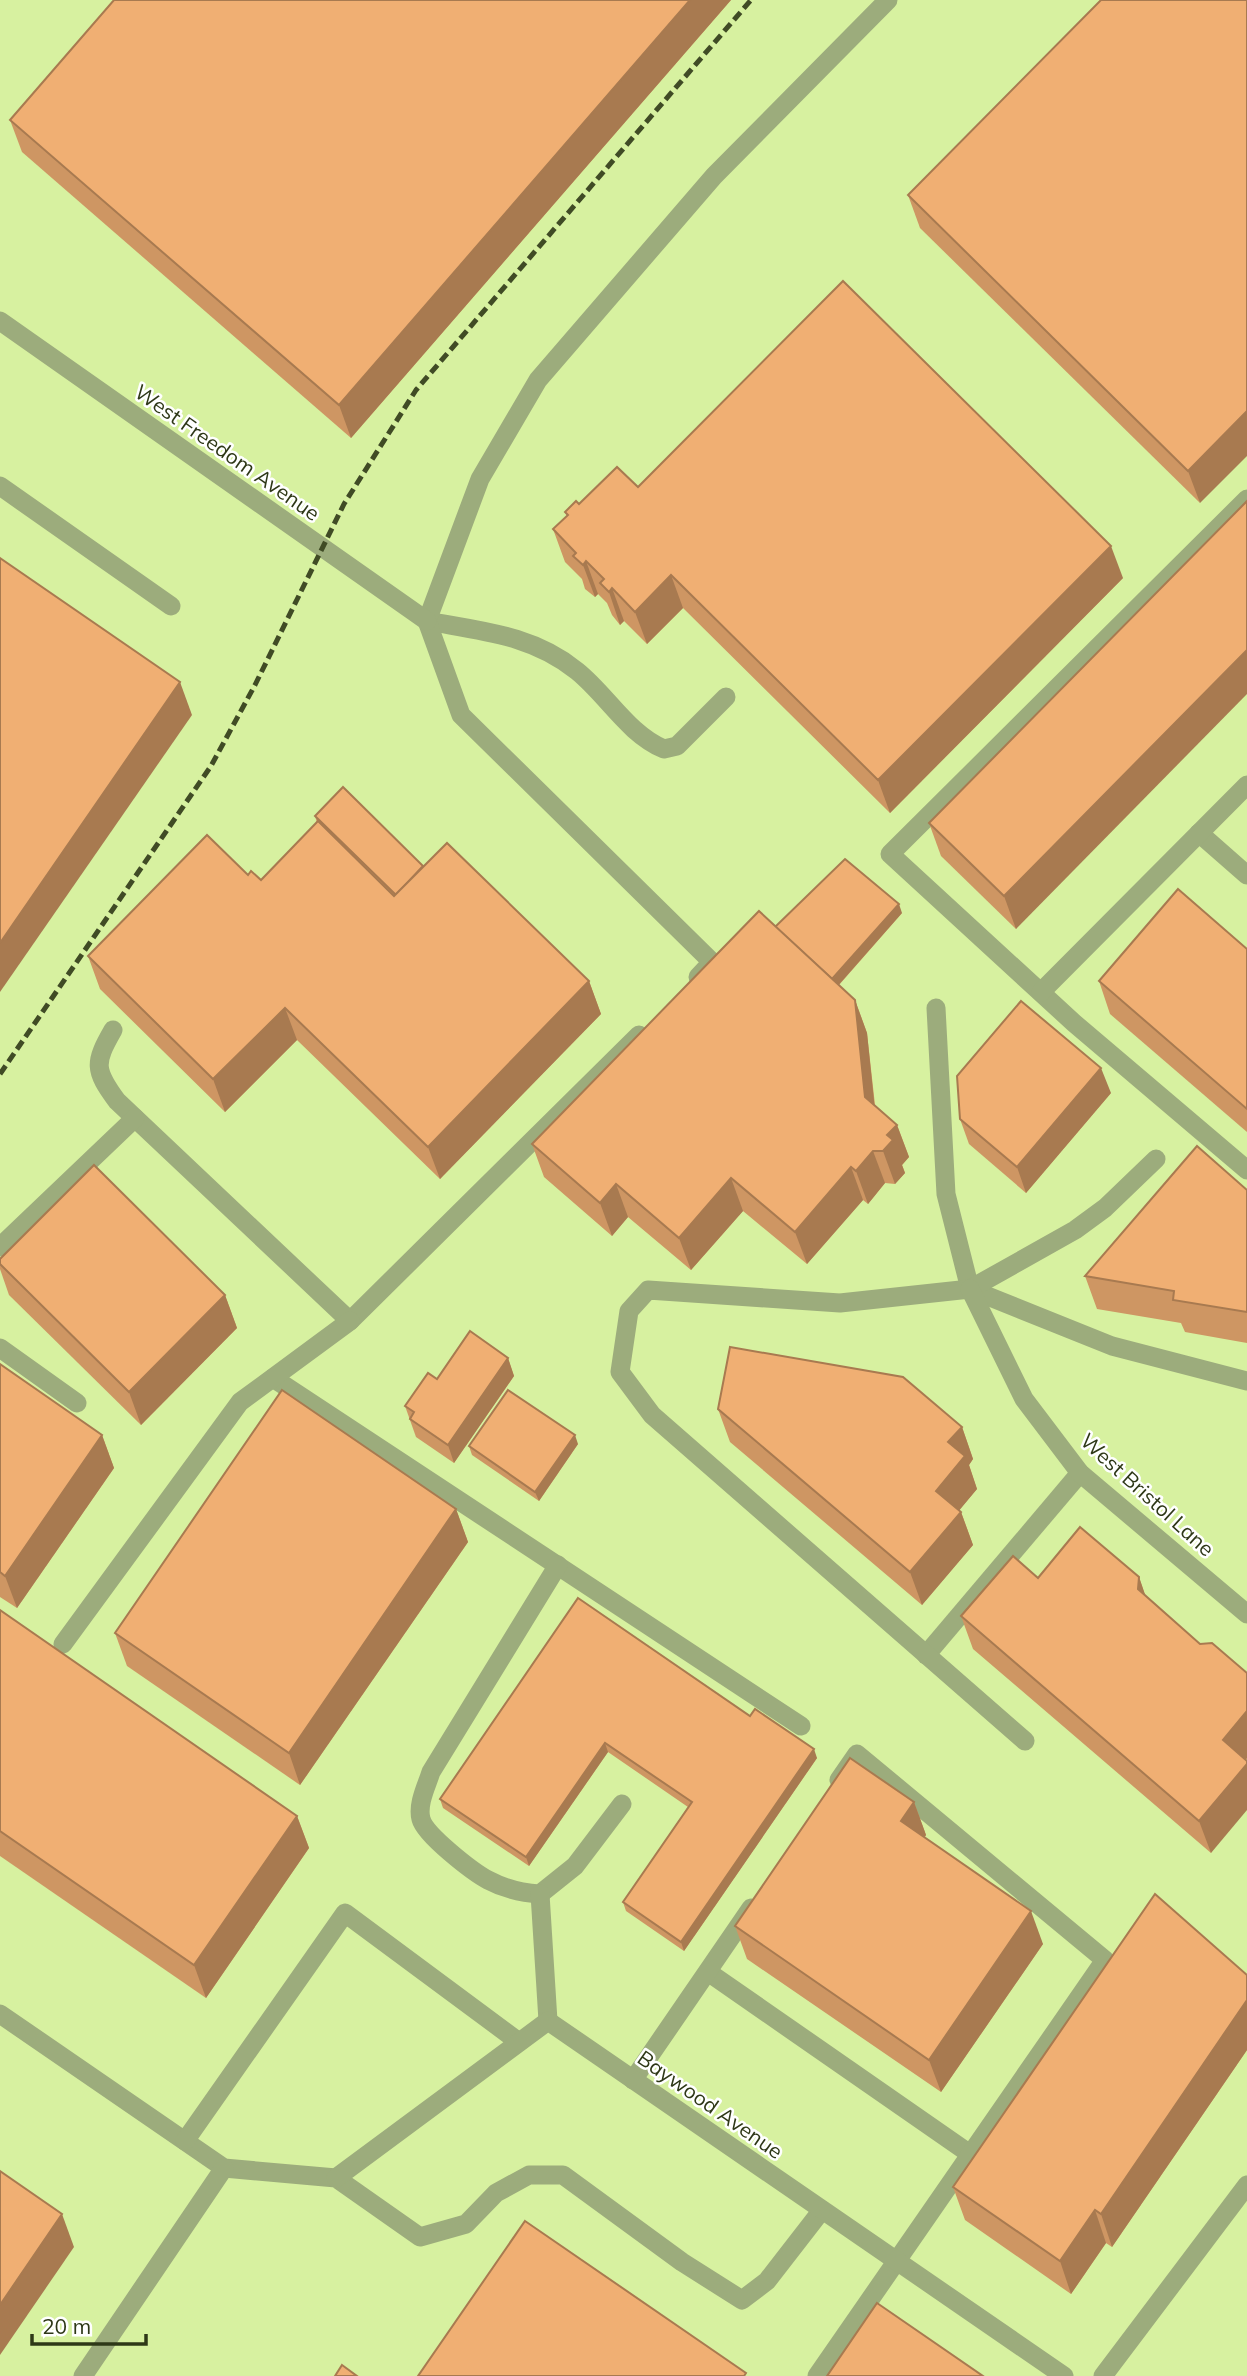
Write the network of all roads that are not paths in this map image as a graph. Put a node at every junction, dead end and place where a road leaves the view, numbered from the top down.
1 (888, 0) edge
2 (0, 321) edge
3 (0, 486) edge
4 (1247, 499) edge
5 (171, 606) dead end
6 (427, 621) junction
7 (726, 697) dead end
8 (1247, 785) edge
9 (1199, 833) junction
10 (1247, 875) edge
11 (683, 991) edge
12 (1041, 992) junction
13 (936, 1008) dead end
14 (654, 1020) edge
15 (113, 1030) dead end
16 (135, 1118) junction
17 (1156, 1159) dead end
18 (1247, 1170) edge
19 (0, 1247) edge
20 (970, 1289) junction
21 (350, 1321) junction
22 (0, 1348) edge
23 (273, 1378) junction
24 (1247, 1381) edge
25 (77, 1403) dead end
26 (1080, 1472) junction
27 (558, 1565) junction
28 (1247, 1614) edge
29 (63, 1644) dead end
30 (926, 1655) junction
31 (802, 1726) dead end
32 (1025, 1741) dead end
33 (826, 1800) edge
34 (622, 1804) dead end
35 (763, 1892) edge
36 (540, 1894) junction
37 (708, 1972) junction
38 (0, 2014) edge
39 (548, 2021) junction
40 (519, 2042) junction
41 (633, 2080) junction
42 (185, 2141) junction
43 (970, 2154) junction
44 (224, 2168) junction
45 (336, 2178) junction
46 (1247, 2185) edge
47 (822, 2210) junction
48 (896, 2260) junction
49 (82, 2376) edge
50 (817, 2376) edge
51 (1064, 2376) edge
52 (1103, 2376) edge

1 - 6 street
2 - 6 street, West Freedom Avenue
3 - 5 street
4 - 12 street
6 - 7 street
6 - 11 street
8 - 9 street
9 - 10 street
9 - 12 street
12 - 18 street
13 - 20 street, West Bristol Lane
14 - 21 street
15 - 16 street
16 - 19 street
16 - 21 street
17 - 20 street
20 - 24 street
20 - 26 street, West Bristol Lane
20 - 30 street
21 - 23 street
22 - 25 street
23 - 27 street
23 - 29 street
26 - 28 street, West Bristol Lane
26 - 30 street
27 - 31 street
27 - 36 street
30 - 32 street
33 - 43 street
34 - 36 street
35 - 37 street
36 - 39 street
37 - 41 street
37 - 43 street
38 - 42 street
39 - 40 street
39 - 41 street, Baywood Avenue
40 - 42 street
40 - 45 street
41 - 47 street, Baywood Avenue
42 - 44 street
43 - 48 street
44 - 45 street
44 - 49 street
45 - 47 street
46 - 52 street
47 - 48 street, Baywood Avenue
48 - 50 street
48 - 51 street, Baywood Avenue

